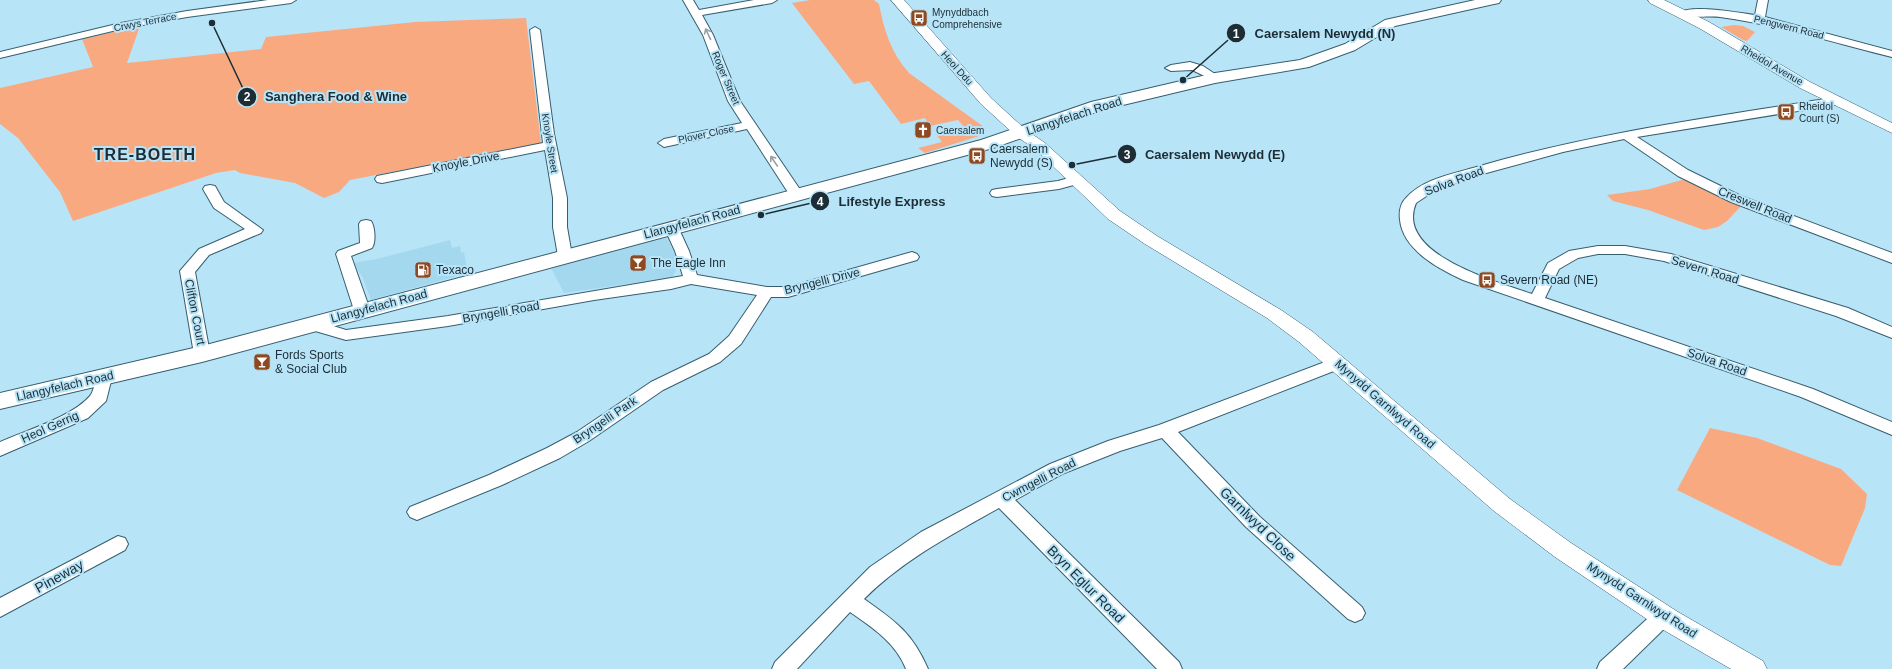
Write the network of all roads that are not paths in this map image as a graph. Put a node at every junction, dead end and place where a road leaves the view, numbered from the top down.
1 (199, 0) edge
2 (291, 0) edge
3 (688, 0) edge
4 (897, 0) edge
5 (1494, 0) edge
6 (1654, 0) edge
7 (1763, 0) edge
8 (768, 3) edge
9 (204, 11) junction
10 (697, 13) junction
11 (1684, 14) junction
12 (1759, 19) junction
13 (534, 30) dead end
14 (0, 44) edge
15 (16, 51) junction
16 (1892, 54) edge
17 (0, 55) edge
18 (1171, 68) dead end
19 (1215, 78) junction
20 (1837, 101) junction
21 (749, 125) junction
22 (1892, 129) edge
23 (1021, 133) junction
24 (1627, 136) junction
25 (664, 143) dead end
26 (550, 146) junction
27 (382, 179) dead end
28 (1076, 180) junction
29 (210, 189) dead end
30 (997, 193) dead end
31 (796, 194) junction
32 (366, 224) dead end
33 (671, 227) junction
34 (565, 256) junction
35 (912, 257) dead end
36 (1892, 258) edge
37 (690, 278) junction
38 (767, 292) junction
39 (1536, 301) junction
40 (362, 310) junction
41 (311, 324) junction
42 (1892, 333) edge
43 (202, 354) junction
44 (1338, 363) junction
45 (104, 377) junction
46 (0, 401) edge
47 (1892, 429) edge
48 (1165, 430) junction
49 (0, 449) edge
50 (1002, 499) junction
51 (417, 512) dead end
52 (118, 544) dead end
53 (849, 600) junction
54 (0, 608) edge
55 (1355, 613) dead end
56 (1664, 616) junction
57 (783, 669) edge
58 (917, 669) edge
59 (1171, 669) edge
60 (1608, 669) edge
61 (1754, 669) edge

1 - 9 street
2 - 9 street, Crwys Terrace
3 - 10 street, Roger Street
4 - 23 street, Heol Ddu
5 - 19 main road, Llangyfelach Road
6 - 11 street, Rheidol Avenue
7 - 12 street
8 - 10 street
9 - 15 street, Crwys Terrace
21 -> 10 street, Roger Street
11 - 12 street, Pengwern Road
11 - 20 street, Rheidol Avenue
12 - 16 street, Pengwern Road
13 - 26 street, Knoyle Street
14 - 15 street
15 - 17 street, Crwys Terrace
18 - 19 street
19 - 23 main road, Llangyfelach Road
20 - 22 street, Rheidol Avenue
20 - 24 street, Solva Road
21 - 25 street, Plover Close
31 -> 21 street, Roger Street
23 - 28 street, Mynydd Garnlwyd Road
23 - 31 main road, Llangyfelach Road
24 - 36 street, Creswell Road
24 - 39 street, Solva Road
26 - 27 street, Knoyle Drive
26 - 34 street, Knoyle Street
28 - 30 street
28 - 44 street, Mynydd Garnlwyd Road
29 - 43 street, Clifton Court
31 - 33 main road, Llangyfelach Road
32 - 40 street
33 - 34 main road, Llangyfelach Road
33 - 37 street
34 - 40 main road, Llangyfelach Road
35 - 38 street, Bryngelli Drive
37 - 38 street, Bryngelli Drive
37 - 41 street, Bryngelli Road
38 - 51 street, Bryngelli Park
39 - 42 street, Severn Road
39 - 47 street, Solva Road
40 - 41 main road, Llangyfelach Road
41 - 43 main road, Llangyfelach Road
43 - 45 main road, Llangyfelach Road
44 - 48 street, Cwmgelli Road
44 - 56 street, Mynydd Garnlwyd Road
45 - 46 main road, Llangyfelach Road
45 - 49 street, Heol Gerrig
48 - 50 street, Cwmgelli Road
48 - 55 street, Garnlwyd Close
50 - 53 street, Cwmgelli Road
50 - 59 street, Bryn Eglur Road
52 - 54 street, Pineway
53 - 57 street, Cwmgelli Road
53 - 58 street
56 - 60 street
56 - 61 street, Mynydd Garnlwyd Road

